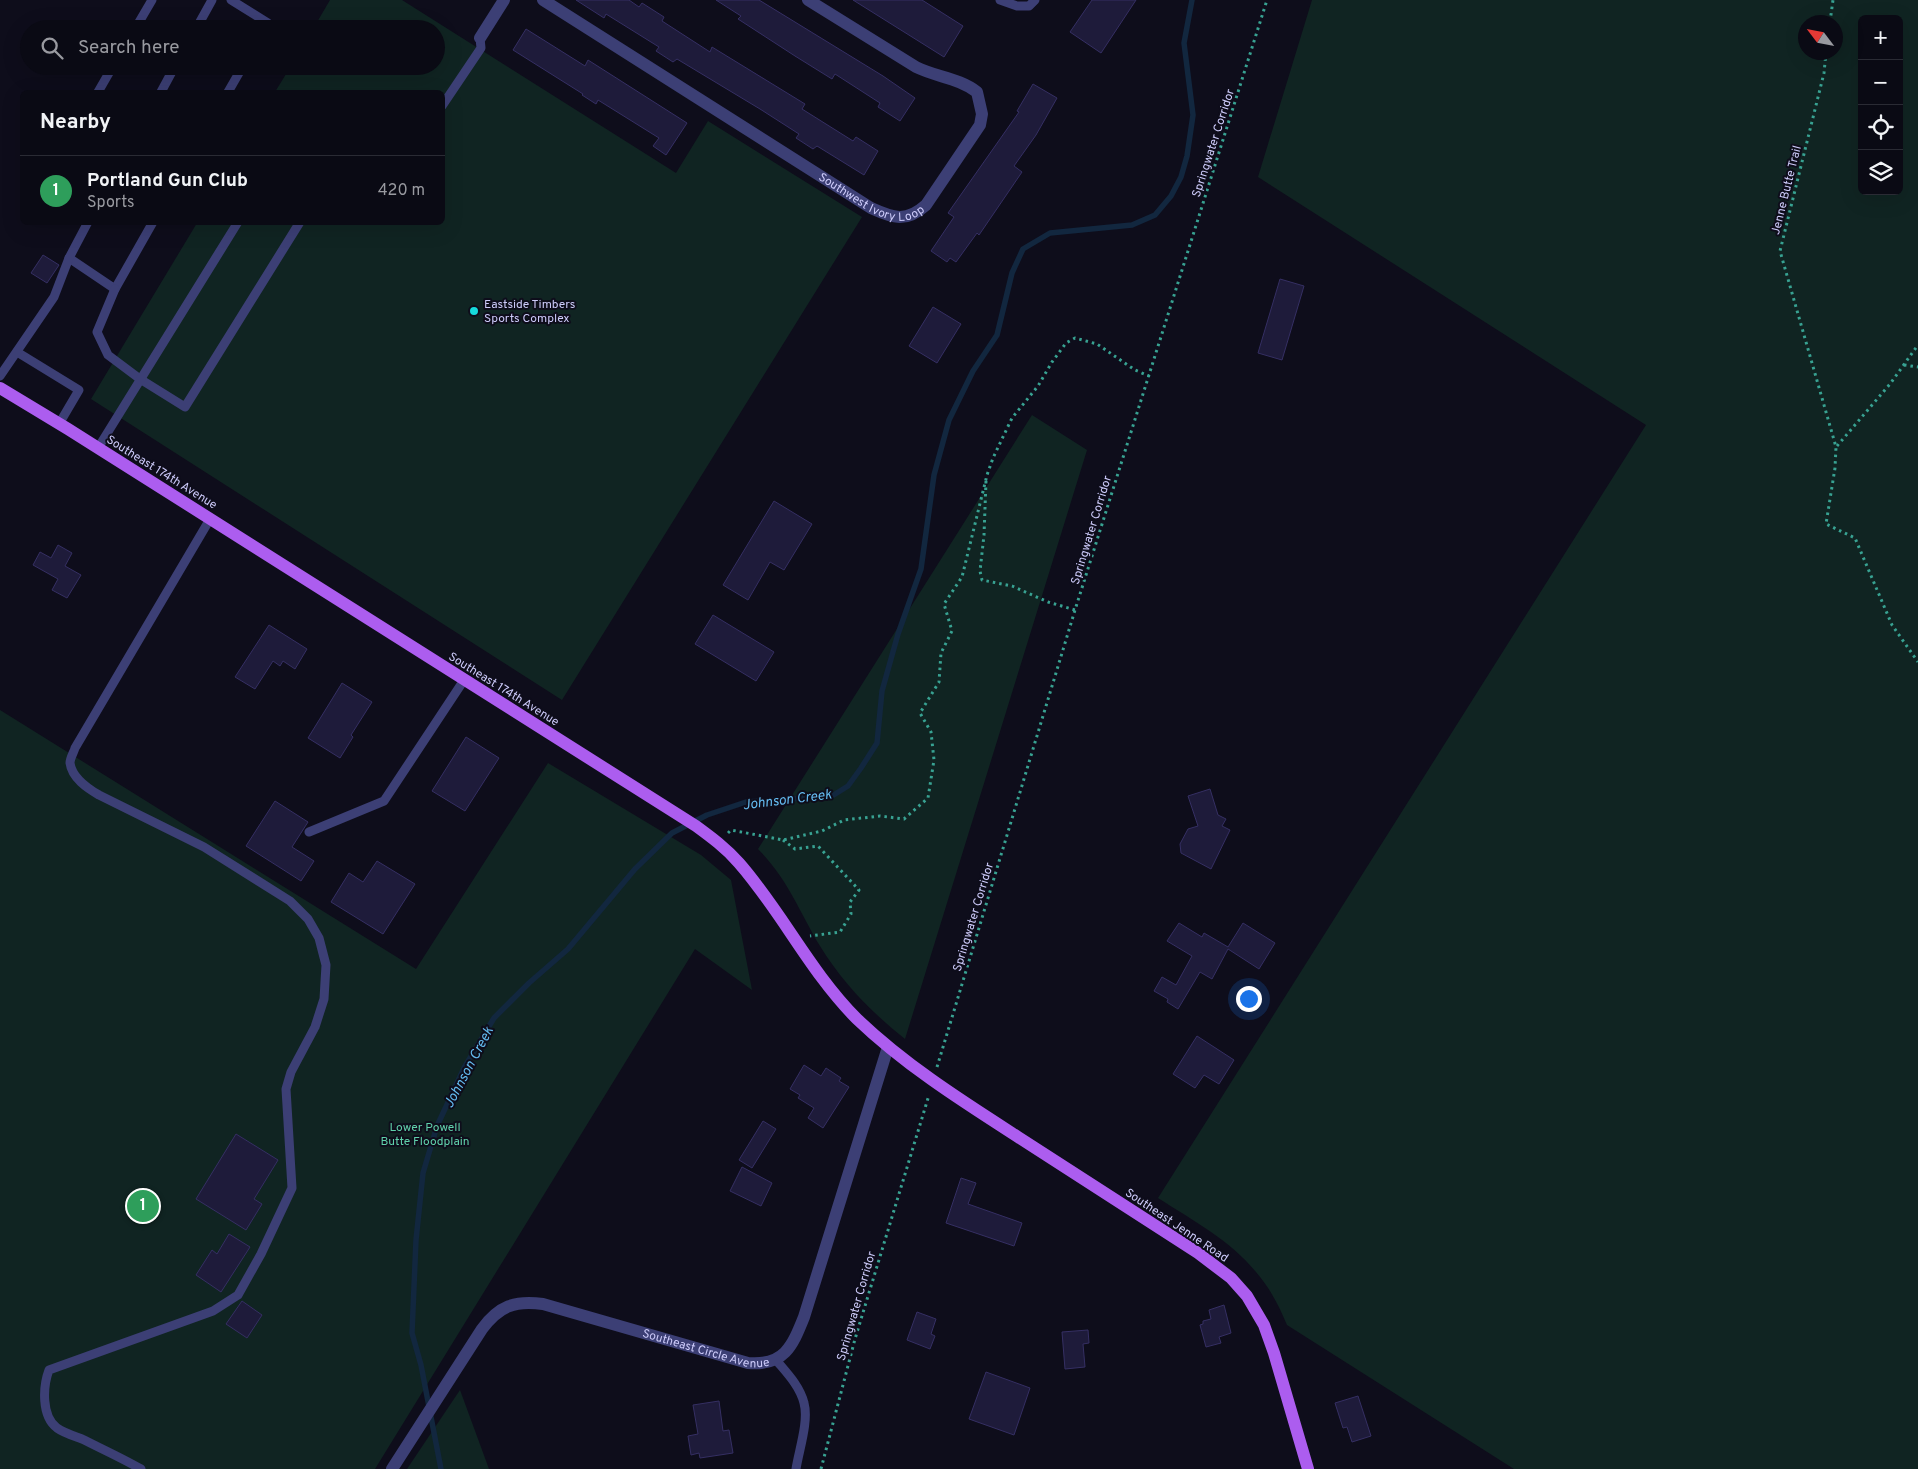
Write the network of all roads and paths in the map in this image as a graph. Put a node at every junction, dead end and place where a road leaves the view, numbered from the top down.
1 (152, 0) edge
2 (212, 0) edge
3 (231, 0) edge
4 (504, 0) edge
5 (543, 0) edge
6 (808, 0) edge
7 (1000, 0) edge
8 (1035, 0) edge
9 (1267, 0) edge
10 (1833, 0) edge
11 (1831, 15) edge
12 (140, 20) edge
13 (201, 20) edge
14 (263, 20) edge
15 (480, 38) joint
16 (1825, 60) edge
17 (108, 75) edge
18 (170, 75) edge
19 (238, 75) edge
20 (99, 90) edge
21 (162, 90) edge
22 (229, 90) edge
23 (445, 101) edge
24 (86, 225) edge
25 (151, 225) edge
26 (236, 225) edge
27 (298, 225) edge
28 (69, 258) junction
29 (115, 289) junction
30 (1918, 345) edge
31 (17, 352) junction
32 (1904, 365) junction
33 (1918, 367) edge
34 (0, 376) edge
35 (1149, 376) junction
36 (140, 379) junction
37 (0, 388) edge
38 (59, 424) junction
39 (1836, 447) junction
40 (98, 448) junction
41 (987, 475) junction
42 (210, 520) junction
43 (1075, 610) junction
44 (1918, 662) edge
45 (464, 680) junction
46 (309, 832) dead end
47 (783, 840) junction
48 (717, 842) junction
49 (792, 938) junction
50 (888, 1047) junction
51 (937, 1066) dead end
52 (932, 1086) junction
53 (776, 1360) junction
54 (141, 1469) edge
55 (392, 1469) edge
56 (796, 1469) edge
57 (821, 1469) edge
58 (1308, 1469) edge

1 - 12 lane
2 - 13 lane
3 - 14 lane
4 - 15 street
5 - 6 street, Southwest Ivory Loop
7 - 8 lane
9 - 35 path, Springwater Corridor
10 - 11 path
15 - 23 lane
16 - 39 path, Jenne Butte Trail
17 - 20 lane
18 - 21 lane
19 - 22 lane
24 - 28 lane
25 - 29 lane
26 - 36 lane
27 - 36 lane
28 - 29 lane
28 - 31 lane
29 - 36 lane
30 - 32 path
31 - 34 lane
31 - 38 lane
32 - 33 path
32 - 39 path
35 - 41 path
35 - 43 path, Springwater Corridor
36 - 40 lane
37 - 38 main road, Southeast 174th Avenue
38 - 40 main road, Southeast 174th Avenue
39 - 44 path, Jenne Butte Trail
40 - 42 main road, Southeast 174th Avenue
41 - 43 path
41 - 47 path
42 - 45 main road, Southeast 174th Avenue
42 - 54 lane
43 - 51 path, Springwater Corridor
45 - 46 lane
45 - 48 main road, Southeast 174th Avenue
47 - 48 path
47 - 49 path
48 - 49 main road, Southeast 174th Avenue
49 - 50 main road, Southeast 174th Avenue
50 - 52 main road, Southeast 174th Avenue
50 - 53 street, Southeast Circle Avenue
52 - 57 path, Springwater Corridor
52 - 58 main road, Southeast Jenne Road
53 - 55 street, Southeast Circle Avenue
53 - 56 lane

